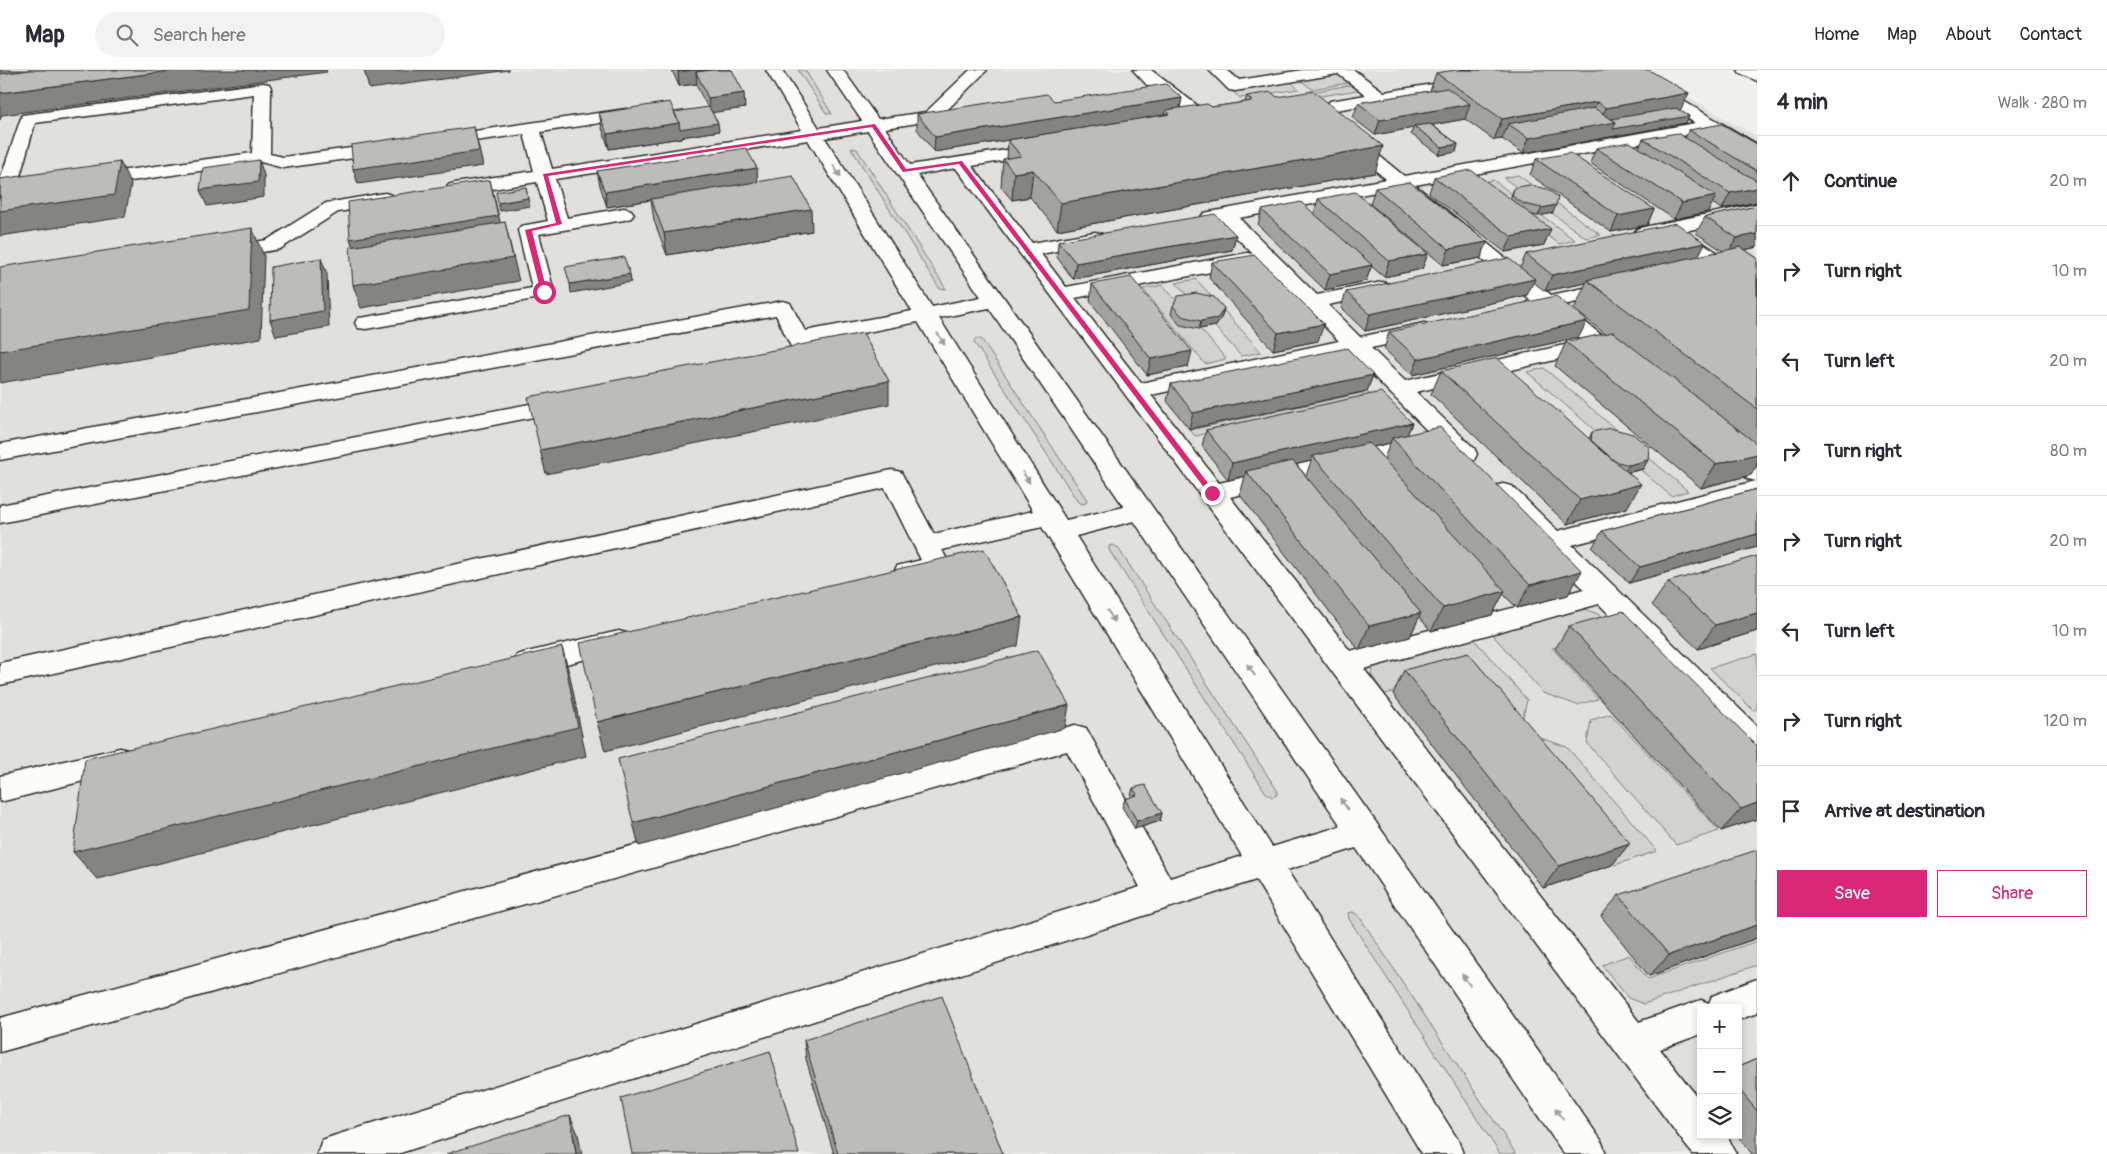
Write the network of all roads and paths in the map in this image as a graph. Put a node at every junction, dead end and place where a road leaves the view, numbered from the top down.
1 (774, 70) edge
2 (835, 70) edge
3 (979, 70) edge
4 (1141, 70) edge
5 (1217, 70) edge
6 (1333, 70) edge
7 (1343, 70) edge
8 (1480, 70) edge
9 (1618, 70) edge
10 (1746, 70) edge
11 (1286, 73) edge
12 (1418, 74) dead end
13 (1757, 76) edge
14 (1437, 88) junction
15 (1380, 97) junction
16 (1336, 104) dead end
17 (626, 114) edge
18 (1229, 119) edge
19 (1210, 122) junction
20 (873, 125) junction
21 (1190, 125) edge
22 (1711, 125) junction
23 (531, 128) junction
24 (1336, 130) edge
25 (814, 134) junction
26 (426, 143) edge
27 (1065, 145) edge
28 (407, 146) edge
29 (1757, 152) edge
30 (1558, 153) junction
31 (261, 157) junction
32 (960, 162) junction
33 (1581, 169) edge
34 (905, 171) junction
35 (545, 175) junction
36 (1400, 182) junction
37 (74, 184) edge
38 (44, 188) edge
39 (439, 191) edge
40 (400, 197) edge
41 (1757, 210) edge
42 (1645, 212) edge
43 (624, 214) dead end
44 (1224, 214) junction
45 (1196, 219) edge
46 (559, 224) junction
47 (1668, 228) junction
48 (1111, 235) edge
49 (1622, 238) edge
50 (1027, 250) junction
51 (1266, 255) junction
52 (205, 256) edge
53 (1528, 257) edge
54 (1500, 263) junction
55 (1722, 264) junction
56 (1472, 269) edge
57 (1693, 270) edge
58 (1635, 283) edge
59 (1397, 285) edge
60 (1757, 288) edge
61 (1061, 294) junction
62 (995, 301) junction
63 (1312, 302) junction
64 (1548, 302) junction
65 (1519, 309) edge
66 (926, 314) junction
67 (366, 323) dead end
68 (1442, 326) edge
69 (798, 339) junction
70 (1598, 344) junction
71 (1356, 345) junction
72 (758, 366) edge
73 (1636, 374) edge
74 (1399, 389) junction
75 (1135, 392) junction
76 (583, 400) edge
77 (1712, 436) edge
78 (1449, 438) junction
79 (0, 452) edge
80 (1757, 473) edge
81 (1757, 489) edge
82 (1212, 493) junction
83 (1141, 511) junction
84 (0, 514) edge
85 (1054, 523) junction
86 (1553, 541) junction
87 (926, 544) junction
88 (879, 579) edge
89 (1605, 593) junction
90 (647, 634) edge
91 (1343, 664) junction
92 (502, 669) edge
93 (0, 674) edge
94 (1757, 745) edge
95 (145, 754) edge
96 (0, 789) edge
97 (1364, 832) junction
98 (1264, 864) junction
99 (1162, 896) junction
100 (1757, 996) edge
101 (1736, 1004) edge
102 (1697, 1018) edge
103 (0, 1035) edge
104 (1632, 1042) junction
105 (1697, 1127) edge
106 (1706, 1139) edge
107 (336, 1154) edge
108 (1444, 1154) edge
109 (1587, 1154) edge
110 (1717, 1154) edge

1 - 25 street
2 - 20 street
3 - 20 street
4 - 19 street
5 - 11 street
6 - 11 street
7 - 15 street
8 - 14 street
9 - 22 street
10 - 13 street
12 - 14 street
14 - 15 street
15 - 16 street
17 - 23 street
18 - 19 street
19 - 21 street
20 - 25 street
20 - 34 street
22 - 29 street
22 - 30 street
23 - 26 street
23 - 35 street
24 - 36 street
25 - 35 street
25 -> 66 street
27 - 32 street
28 - 31 street
30 - 33 street
30 - 36 street
31 - 37 street
31 - 38 street
32 - 34 street
32 - 50 street
34 - 62 street
35 - 39 street
35 - 46 street
36 - 44 street
36 - 54 street
40 - 52 street
41 - 47 street
42 - 47 street
43 - 46 street
44 - 45 street
44 - 51 street
46 - 67 street
47 - 49 street
47 - 55 street
48 - 50 street
50 - 61 street
51 - 61 street
51 - 63 street
53 - 54 street
54 - 56 street
54 - 64 street
55 - 57 street
55 - 60 street
58 - 64 street
59 - 63 street
61 - 75 street
62 - 66 street
62 - 83 street
63 - 71 street
64 - 65 street
64 - 70 street
66 - 69 street
66 -> 85 street
68 - 71 street
69 - 72 street
69 - 79 street
70 - 73 street
70 - 74 street
71 - 74 street
71 - 75 street
74 - 78 street
75 - 82 street
76 - 84 street
77 - 80 street
78 - 82 street
78 - 86 street
81 - 86 street
82 - 91 street
83 - 85 street
97 -> 83 street
85 - 87 street
85 -> 98 street
86 - 89 street
87 - 88 street
87 - 93 street
89 - 91 street
89 - 94 street
90 - 92 street
91 - 104 street
95 - 96 street
97 - 98 street
109 -> 97 street
98 - 99 street
98 - 108 street
99 - 103 street
99 - 107 street
100 - 101 street
102 - 104 street
104 - 105 street
106 - 110 street

